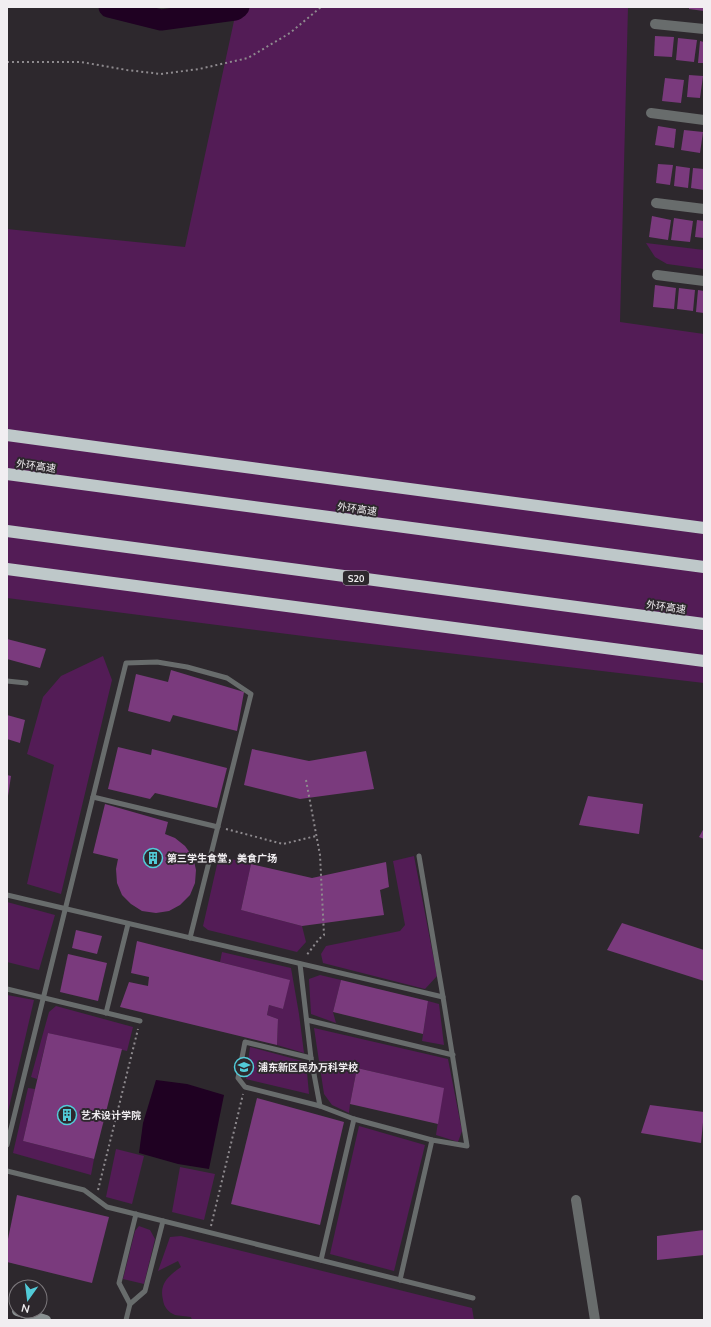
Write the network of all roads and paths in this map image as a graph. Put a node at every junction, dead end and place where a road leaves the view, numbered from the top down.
1 (321, 7) edge
2 (655, 24) dead end
3 (704, 29) edge
4 (7, 62) edge
5 (652, 113) dead end
6 (704, 120) edge
7 (656, 202) dead end
8 (704, 208) edge
9 (657, 275) dead end
10 (704, 281) edge
11 (7, 435) edge
12 (7, 474) edge
13 (704, 528) edge
14 (7, 531) edge
15 (704, 567) edge
16 (7, 569) edge
17 (704, 624) edge
18 (704, 661) edge
19 (7, 681) edge
20 (26, 683) dead end
21 (306, 780) dead end
22 (93, 797) junction
23 (218, 827) junction
24 (316, 836) junction
25 (419, 856) dead end
26 (7, 895) edge
27 (65, 909) junction
28 (128, 924) junction
29 (190, 938) junction
30 (300, 964) junction
31 (7, 989) edge
32 (443, 997) junction
33 (43, 998) junction
34 (106, 1013) junction
35 (306, 1020) junction
36 (140, 1021) joint
37 (453, 1055) junction
38 (311, 1058) junction
39 (245, 1087) junction
40 (320, 1106) junction
41 (354, 1119) junction
42 (432, 1140) junction
43 (7, 1145) edge
44 (7, 1172) edge
45 (95, 1199) junction
46 (576, 1200) dead end
47 (136, 1214) junction
48 (163, 1221) junction
49 (210, 1233) junction
50 (321, 1260) junction
51 (400, 1280) junction
52 (473, 1298) dead end
53 (130, 1304) junction
54 (126, 1320) edge
55 (595, 1320) edge

1 - 4 path
2 - 3 street
5 - 6 street
7 - 8 street
9 - 10 street
11 - 13 highway
12 - 15 highway, 外环高速
14 - 17 highway, 外环高速 / S20
16 - 18 highway
19 - 20 lane
21 - 24 path
22 - 23 lane
22 - 23 lane
22 - 27 lane
23 - 24 path
23 - 29 lane
24 - 30 path
25 - 32 lane
26 - 27 lane
27 - 28 lane
27 - 33 lane
28 - 29 lane
28 - 34 lane
29 - 30 lane
30 - 32 lane
30 - 35 lane
31 - 33 lane
32 - 37 lane
33 - 34 lane
33 - 43 lane
34 - 36 lane
35 - 37 lane
35 - 38 lane
36 - 45 path
37 - 42 lane
38 - 39 lane
38 - 40 lane
39 - 40 lane
39 - 49 path
40 - 41 lane
41 - 42 lane
41 - 50 lane
42 - 51 lane
44 - 45 lane
45 - 47 lane
46 - 55 street
47 - 48 lane
47 - 53 lane
48 - 49 lane
48 - 53 lane
49 - 50 lane
50 - 51 lane
51 - 52 lane
53 - 54 lane

